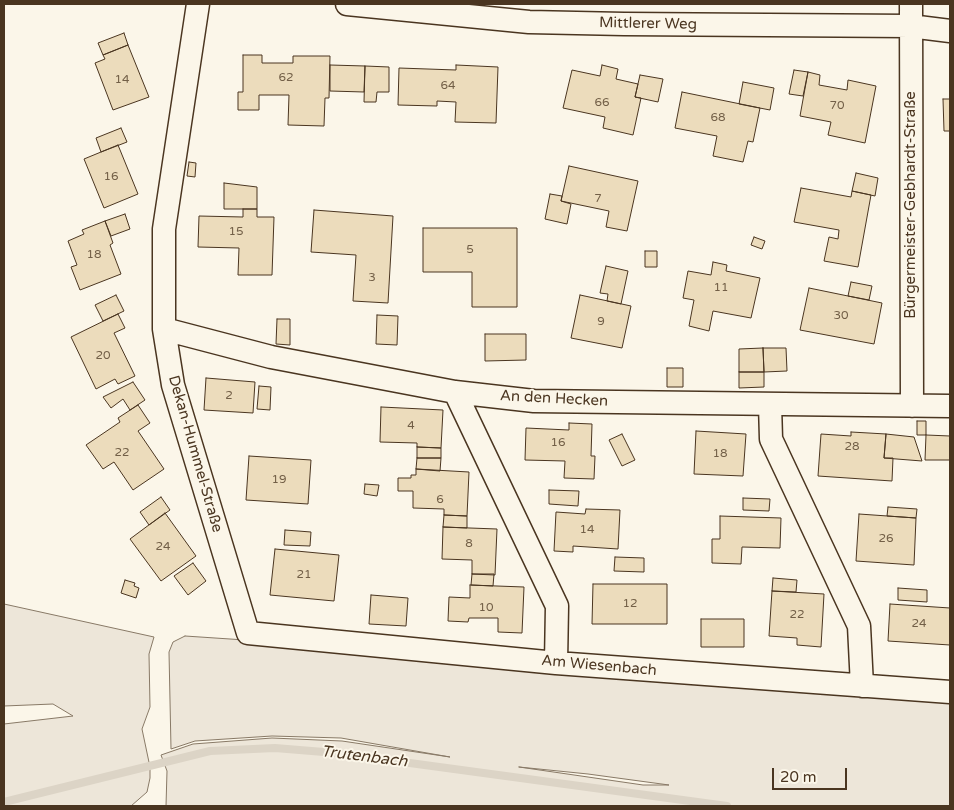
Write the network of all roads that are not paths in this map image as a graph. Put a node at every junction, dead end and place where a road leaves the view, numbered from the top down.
1 (198, 4) edge
2 (347, 4) edge
3 (911, 4) edge
4 (910, 26) junction
5 (950, 31) edge
6 (164, 329) junction
7 (455, 392) junction
8 (770, 404) junction
9 (912, 406) junction
10 (950, 406) edge
11 (248, 633) joint
12 (556, 663) junction
13 (862, 686) junction
14 (950, 692) edge

1 - 6 street, Dekan-Hummel-Straße
2 - 4 street, Mittlerer Weg
3 - 4 street, Bürgermeister-Gebhardt-Straße
4 - 5 street, Mittlerer Weg
4 - 9 street, Bürgermeister-Gebhardt-Straße
6 - 7 street, An den Hecken
6 - 11 street, Dekan-Hummel-Straße
7 - 8 street, An den Hecken
7 - 12 street
8 - 9 street, An den Hecken
8 - 13 street
9 - 10 street, An den Hecken
11 - 12 street, Am Wiesenbach
12 - 13 street, Am Wiesenbach
13 - 14 street, Am Wiesenbach

